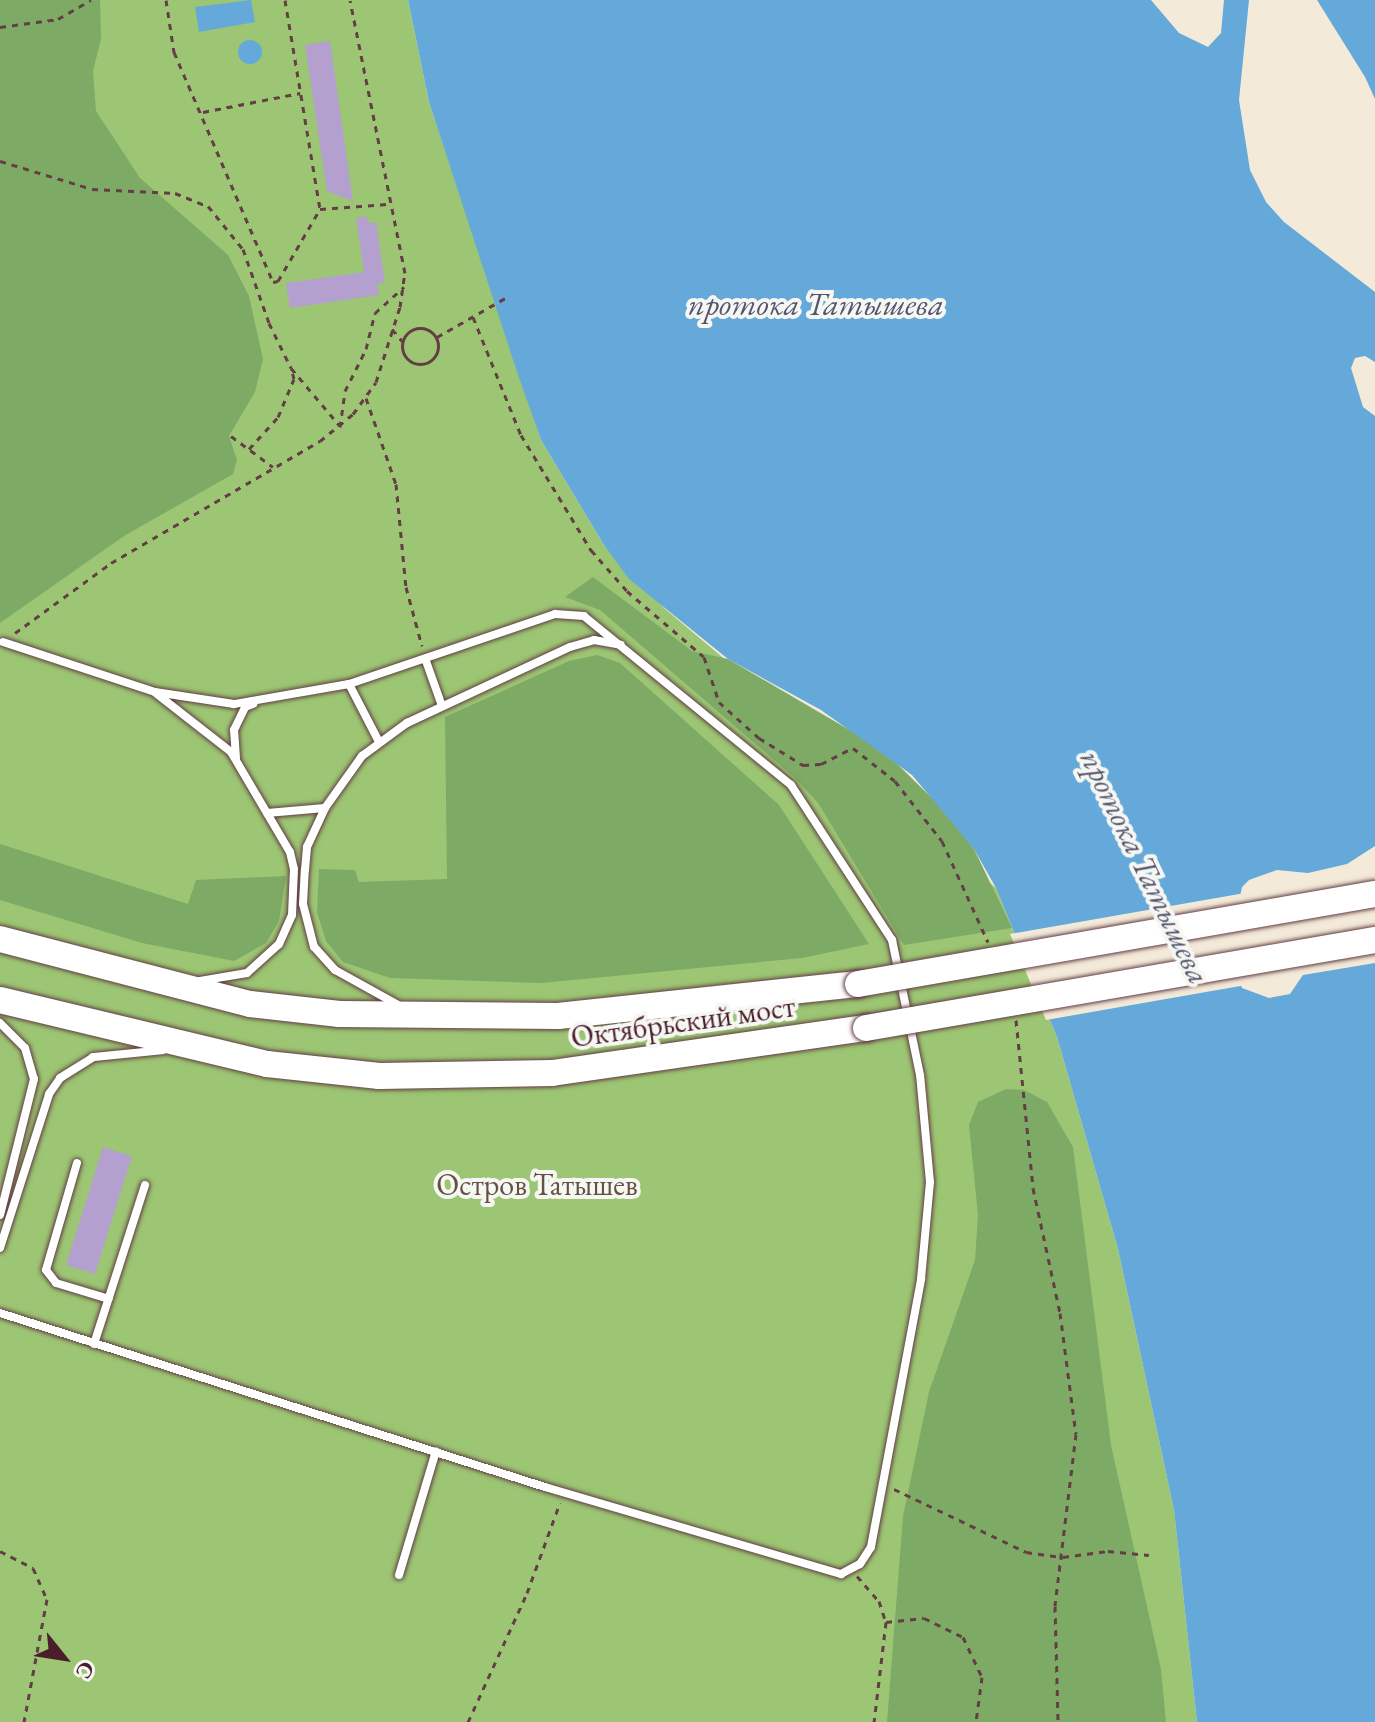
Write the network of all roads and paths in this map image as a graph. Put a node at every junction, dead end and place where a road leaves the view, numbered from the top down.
1 (91, 0) edge
2 (166, 0) edge
3 (285, 0) edge
4 (350, 0) edge
5 (0, 27) edge
6 (300, 93) junction
7 (203, 112) junction
8 (0, 161) edge
9 (390, 203) junction
10 (320, 209) junction
11 (404, 287) junction
12 (507, 297) dead end
13 (390, 327) junction
14 (436, 337) junction
15 (402, 341) junction
16 (291, 368) junction
17 (366, 398) junction
18 (340, 427) junction
19 (231, 436) dead end
20 (249, 449) junction
21 (273, 467) junction
22 (3, 642) joint
23 (624, 645) junction
24 (426, 661) junction
25 (349, 684) junction
26 (155, 692) junction
27 (257, 702) junction
28 (442, 706) junction
29 (378, 740) junction
30 (236, 759) junction
31 (325, 808) junction
32 (267, 813) junction
33 (1375, 894) edge
34 (0, 939) edge
35 (1375, 940) edge
36 (171, 986) junction
37 (0, 1000) edge
38 (419, 1016) junction
39 (0, 1023) edge
40 (186, 1047) junction
41 (77, 1163) dead end
42 (145, 1185) dead end
43 (0, 1215) edge
44 (0, 1248) edge
45 (109, 1299) junction
46 (0, 1313) edge
47 (94, 1344) junction
48 (436, 1451) junction
49 (884, 1483) junction
50 (564, 1492) junction
51 (0, 1551) edge
52 (1149, 1555) dead end
53 (1063, 1557) junction
54 (851, 1571) junction
55 (399, 1575) dead end
56 (886, 1622) junction
57 (24, 1722) edge
58 (468, 1722) edge
59 (874, 1722) edge
60 (976, 1722) edge
61 (1058, 1722) edge

1 - 5 path
2 - 7 path
3 - 6 path
4 - 9 path
6 - 7 path
6 - 10 path
7 - 10 path
8 - 16 path
9 - 10 path
9 - 11 path
11 - 13 path
11 - 18 path
12 - 14 path
13 - 15 path
13 - 17 path
14 - 15 path
14 - 15 path
16 - 18 path
16 - 20 path
17 - 18 path
17 - 24 path
18 - 21 path
19 - 20 path
20 - 21 path
21 - 22 path
22 - 26 lane
23 - 24 lane
23 - 28 lane
23 - 49 lane
24 - 25 lane
24 - 28 lane
25 - 27 lane
25 - 29 lane
26 - 27 lane
26 - 30 lane
27 - 30 lane
28 - 29 lane
29 - 31 lane
30 - 32 lane
31 - 32 lane
31 - 38 lane
32 - 36 lane
33 - 38 main road, Октябрьский мост, bridge
34 - 36 main road, Октябрьский мост
35 - 40 main road, Октябрьский мост, bridge
36 - 38 main road, Октябрьский мост
37 - 40 main road, Октябрьский мост
39 - 43 lane
40 - 44 lane
41 - 45 lane
42 - 45 lane
45 - 47 lane
46 - 47 lane
47 - 48 lane
48 - 50 lane
48 - 55 lane
49 - 53 path
49 - 54 lane
50 - 54 lane
50 - 58 path
51 - 57 path
52 - 53 path
53 - 61 path
54 - 56 path
56 - 59 path
56 - 60 path

